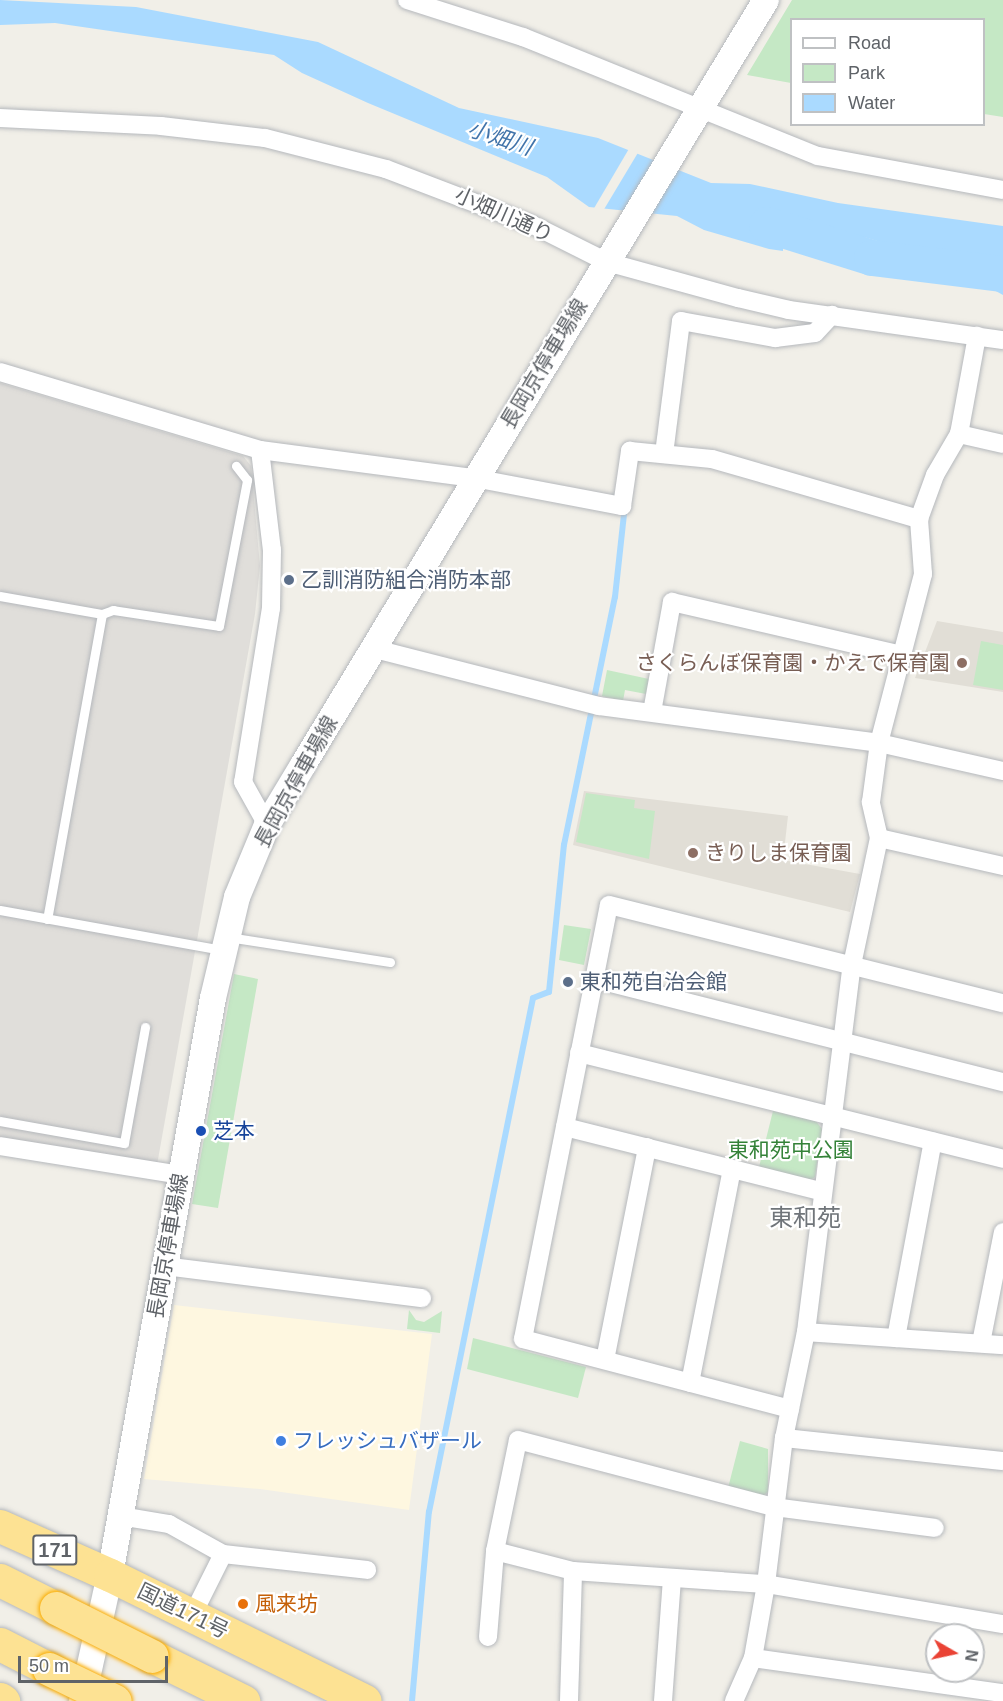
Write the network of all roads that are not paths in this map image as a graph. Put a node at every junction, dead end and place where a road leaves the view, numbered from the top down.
1 (407, 0) edge
2 (766, 0) edge
3 (697, 114) junction
4 (0, 118) edge
5 (1003, 190) edge
6 (611, 256) junction
7 (832, 315) junction
8 (977, 336) junction
9 (1003, 340) edge
10 (0, 372) edge
11 (959, 434) junction
12 (1003, 444) edge
13 (260, 450) junction
14 (664, 454) junction
15 (236, 466) dead end
16 (474, 478) junction
17 (919, 519) junction
18 (0, 596) edge
19 (102, 614) junction
20 (375, 649) junction
21 (902, 655) junction
22 (652, 711) junction
23 (879, 743) junction
24 (1003, 771) edge
25 (267, 825) junction
26 (879, 838) junction
27 (1003, 866) edge
28 (0, 910) edge
29 (47, 919) junction
30 (224, 944) junction
31 (390, 962) dead end
32 (852, 965) junction
33 (595, 979) junction
34 (1003, 1003) edge
35 (145, 1027) dead end
36 (843, 1041) junction
37 (579, 1053) junction
38 (1003, 1082) edge
39 (833, 1116) junction
40 (0, 1121) edge
41 (565, 1127) junction
42 (933, 1142) junction
43 (0, 1146) edge
44 (647, 1147) junction
45 (1003, 1159) edge
46 (732, 1169) junction
47 (181, 1175) junction
48 (823, 1192) junction
49 (1003, 1232) edge
50 (164, 1266) junction
51 (422, 1298) dead end
52 (806, 1332) junction
53 (896, 1338) junction
54 (981, 1343) junction
55 (1003, 1345) edge
56 (605, 1360) junction
57 (690, 1383) junction
58 (790, 1409) junction
59 (784, 1438) junction
60 (1003, 1461) edge
61 (774, 1507) junction
62 (120, 1516) junction
63 (0, 1526) edge
64 (935, 1528) dead end
65 (495, 1551) junction
66 (223, 1554) junction
67 (367, 1570) dead end
68 (573, 1571) junction
69 (110, 1575) junction
70 (672, 1578) junction
71 (0, 1580) edge
72 (766, 1584) junction
73 (192, 1616) junction
74 (1003, 1624) edge
75 (488, 1637) dead end
76 (0, 1644) edge
77 (753, 1658) junction
78 (1003, 1693) edge
79 (82, 1701) edge
80 (115, 1701) edge
81 (243, 1701) edge
82 (365, 1701) edge
83 (569, 1701) edge
84 (663, 1701) edge
85 (734, 1701) edge

1 - 3 street
2 - 3 main road, 長岡京停車場線
3 - 5 street
3 - 6 main road, 長岡京停車場線
4 - 6 street, 小畑川通り
6 - 7 street, 小畑川通り
6 - 16 main road, 長岡京停車場線
7 - 8 street, 小畑川通り
7 - 14 street
8 - 9 street, 小畑川通り
8 - 11 street
10 - 13 street
11 - 12 street
11 - 17 street
13 - 16 street
13 - 25 street
14 - 16 street
14 - 17 street
15 - 19 lane
16 - 20 main road, 長岡京停車場線
17 - 21 street
18 - 19 lane
19 - 29 lane
20 - 22 street
20 - 25 main road, 長岡京停車場線
21 - 22 street
21 - 23 street
22 - 23 street
23 - 24 street
23 - 26 street
25 - 30 main road, 長岡京停車場線
26 - 27 street
26 - 32 street
28 - 29 lane
29 - 30 lane
30 - 31 lane
30 - 47 main road, 長岡京停車場線
32 - 33 street
32 - 34 street
32 - 36 street
33 - 36 street
33 - 37 street
35 - 40 lane
36 - 38 street
36 - 39 street
37 - 39 street
37 - 41 street
39 - 42 street
39 - 48 street
41 - 44 street
41 - 56 street
42 - 45 street
42 - 53 street
43 - 47 street
44 - 46 street
44 - 56 street
46 - 48 street
46 - 57 street
47 - 50 main road, 長岡京停車場線
48 - 52 street
49 - 54 street
50 - 51 street
50 - 62 main road, 長岡京停車場線
52 - 53 street
52 - 58 street
53 - 54 street
54 - 55 street
56 - 57 street
57 - 58 street
58 - 59 street
59 - 60 street
59 - 61 street
61 - 64 street
61 - 65 street
61 - 72 street
62 - 66 street
62 - 69 main road, 長岡京停車場線
63 - 69 highway, 国道171号 / 171
65 - 68 street
65 - 75 street
66 - 67 street
66 - 73 street
68 - 70 street
68 - 83 street
69 - 73 highway, 国道171号 / 171
69 - 79 main road, 長岡京停車場線
70 - 72 street
70 - 84 street
71 - 81 highway, bridge
72 - 74 street
72 - 77 street
73 - 82 highway, 国道171号 / 171
76 - 80 highway, bridge
77 - 78 street
77 - 85 street

